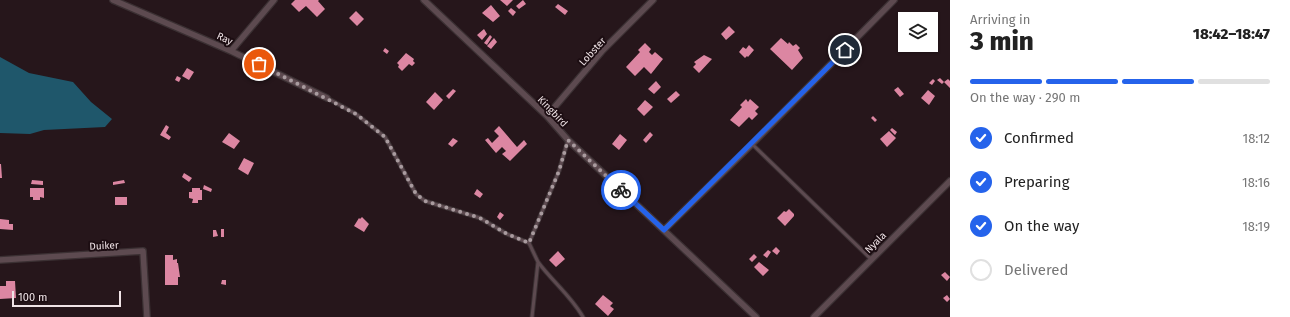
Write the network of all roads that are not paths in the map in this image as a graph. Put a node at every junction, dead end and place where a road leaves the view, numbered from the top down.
1 (113, 0) edge
2 (274, 0) edge
3 (424, 0) edge
4 (653, 0) edge
5 (894, 0) edge
6 (124, 2) edge
7 (231, 51) junction
8 (327, 98) joint
9 (547, 116) junction
10 (568, 140) junction
11 (752, 144) junction
12 (950, 181) edge
13 (664, 230) junction
14 (529, 243) junction
15 (871, 259) junction
16 (0, 260) edge
17 (538, 262) junction
18 (147, 317) edge
19 (532, 317) edge
20 (582, 317) edge
21 (756, 317) edge
22 (814, 317) edge

1 - 6 street, Ray
2 - 7 street
3 - 9 street, Kingbird
4 - 9 street, Lobster
5 - 11 street
6 - 7 street, Ray
7 - 8 street, Ray
8 - 14 lane
9 - 10 street, Kingbird
10 - 13 street, Kingbird
10 - 14 lane
11 - 13 street
11 - 15 lane
12 - 15 street, Nyala
13 - 21 street, Kingbird
14 - 17 lane
15 - 22 street, Nyala
16 - 18 street, Duiker
17 - 19 lane
17 - 20 lane

